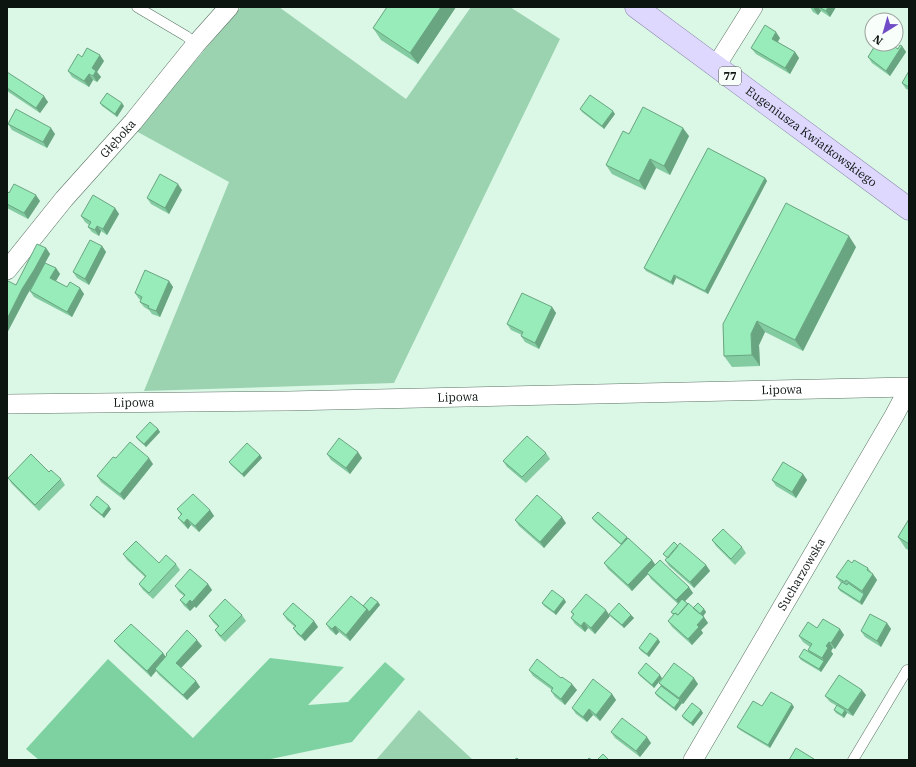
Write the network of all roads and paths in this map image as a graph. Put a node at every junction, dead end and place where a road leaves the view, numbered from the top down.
1 (137, 7) edge
2 (229, 7) edge
3 (636, 7) edge
4 (753, 7) edge
5 (196, 44) junction
6 (716, 66) junction
7 (909, 209) edge
8 (7, 270) edge
9 (909, 387) edge
10 (7, 404) edge
11 (907, 670) dead end
12 (693, 760) edge
13 (853, 760) edge

1 - 5 lane
2 - 5 street, Głęboka
3 - 6 main road, Eugeniusza Kwiatkowskiego / 77
4 - 6 street
5 - 8 street, Głęboka
6 - 7 main road, Eugeniusza Kwiatkowskiego / 77
9 - 10 street, Lipowa
9 - 12 street, Sucharzowska
11 - 13 lane

